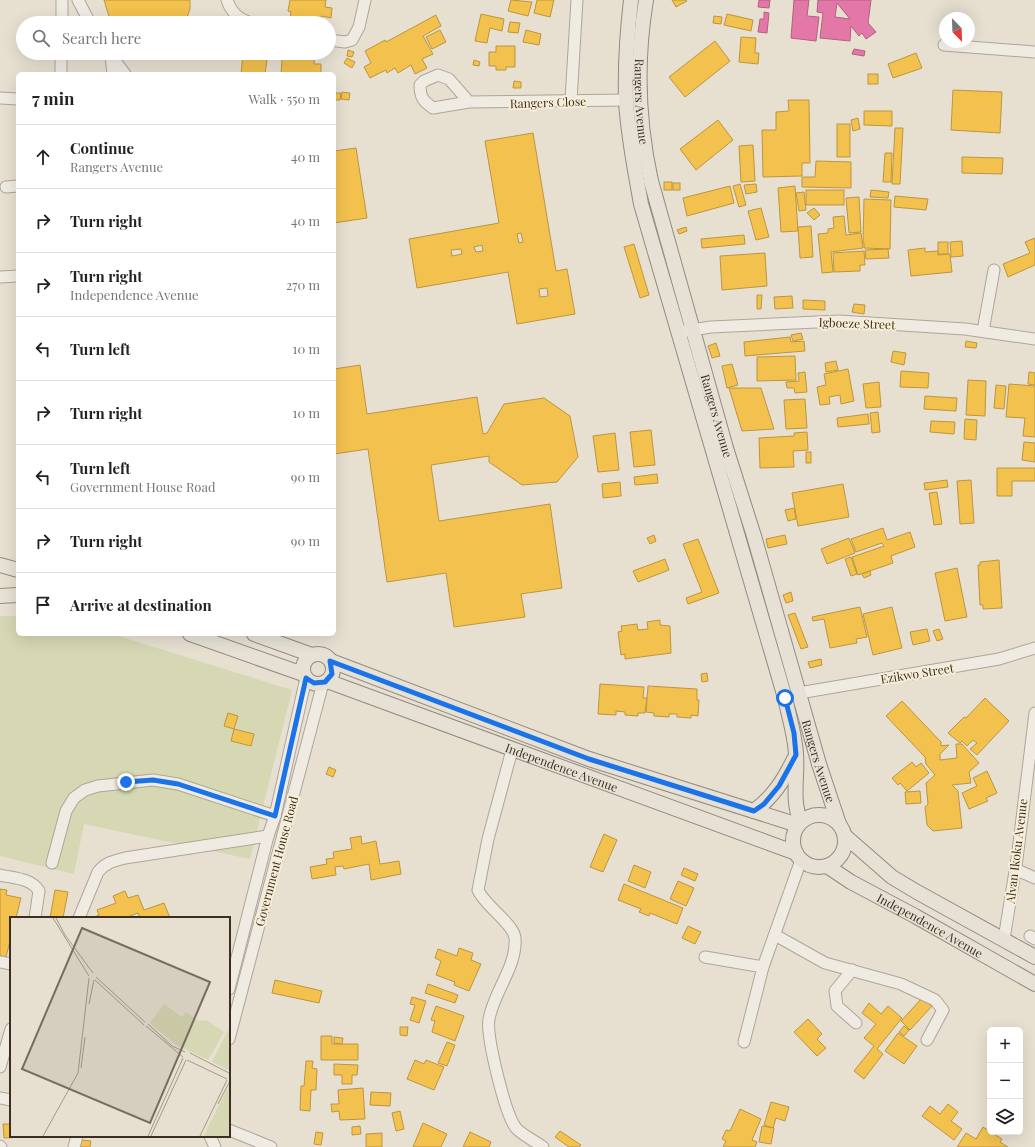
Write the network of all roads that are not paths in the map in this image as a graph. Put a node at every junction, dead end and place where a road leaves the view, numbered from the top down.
1 (62, 0) edge
2 (78, 0) edge
3 (227, 0) edge
4 (366, 0) edge
5 (577, 0) edge
6 (631, 0) edge
7 (646, 0) edge
8 (62, 16) edge
9 (86, 16) edge
10 (236, 16) edge
11 (336, 41) edge
12 (975, 47) edge
13 (1035, 52) edge
14 (61, 60) edge
15 (111, 60) edge
16 (114, 60) edge
17 (61, 72) edge
18 (113, 72) edge
19 (124, 72) edge
20 (0, 98) edge
21 (16, 98) edge
22 (571, 100) junction
23 (626, 100) junction
24 (469, 102) dead end
25 (16, 186) edge
26 (6, 187) dead end
27 (994, 270) dead end
28 (16, 276) edge
29 (0, 277) edge
30 (694, 329) junction
31 (983, 331) junction
32 (678, 333) junction
33 (1035, 339) edge
34 (0, 565) edge
35 (16, 569) edge
36 (16, 595) edge
37 (0, 596) edge
38 (195, 636) edge
39 (260, 636) edge
40 (1035, 648) edge
41 (312, 655) junction
42 (330, 661) junction
43 (305, 676) junction
44 (325, 682) junction
45 (799, 693) junction
46 (1035, 714) edge
47 (512, 750) junction
48 (796, 755) junction
49 (754, 811) junction
50 (275, 816) junction
51 (799, 824) junction
52 (842, 830) junction
53 (268, 836) junction
54 (799, 857) junction
55 (52, 863) dead end
56 (827, 866) junction
57 (1015, 869) junction
58 (0, 875) edge
59 (1035, 878) edge
60 (35, 917) edge
61 (79, 917) edge
62 (775, 935) junction
63 (1004, 940) junction
64 (705, 957) dead end
65 (1035, 957) edge
66 (0, 962) edge
67 (10, 964) edge
68 (764, 967) junction
69 (852, 970) junction
70 (1035, 984) edge
71 (230, 985) edge
72 (234, 1000) edge
73 (856, 1023) dead end
74 (230, 1031) edge
75 (10, 1032) edge
76 (927, 1040) dead end
77 (744, 1042) dead end
78 (0, 1067) edge
79 (0, 1098) edge
80 (10, 1100) edge
81 (230, 1130) edge
82 (210, 1137) edge
83 (215, 1147) edge
84 (271, 1147) edge
85 (544, 1147) edge

1 - 8 street
2 - 9 street
3 - 10 street
4 - 11 street
5 - 22 street
6 - 23 main road, Rangers Avenue
7 - 30 main road, Rangers Avenue
12 - 13 street
14 - 17 street
15 - 18 street
16 - 19 street
20 - 21 street
22 - 23 street, Rangers Close
22 - 24 street, Rangers Close
23 - 32 main road, Rangers Avenue
25 - 26 street
27 - 31 street
28 - 29 street
30 - 31 street, Igboeze Street
30 - 32 street, Igboeze Street
30 - 45 main road, Rangers Avenue
31 - 33 street, Igboeze Street
32 - 48 main road, Rangers Avenue
34 - 35 main road
36 - 37 main road
38 - 43 main road
39 - 41 main road
40 - 45 street, Ezikwo Street
41 - 42 main road
41 - 43 main road
42 - 44 main road
42 - 49 main road, Independence Avenue
43 - 44 main road
43 - 50 street, Government House Road
44 - 47 main road, Independence Avenue
44 - 72 street, Government House Road
45 - 52 main road, Rangers Avenue
46 - 57 street, Alvan Ikoku Avenue
47 - 54 main road, Independence Avenue
47 - 85 street
48 - 49 main road
48 - 51 main road, Rangers Avenue
49 - 51 main road, Independence Avenue
50 - 53 street, Government House Road
50 - 55 street
51 - 52 main road
51 - 54 main road
52 - 56 main road
52 - 63 main road, Independence Avenue
53 - 61 street
53 - 71 street, Government House Road
54 - 56 main road
54 - 62 street
56 - 70 main road, Independence Avenue
57 - 59 street
57 - 63 street, Alvan Ikoku Avenue
58 - 60 street
62 - 68 street
62 - 69 street
63 - 65 main road, Independence Avenue
64 - 68 street
66 - 67 street
68 - 77 street
69 - 73 street
69 - 76 street
72 - 74 street, Government House Road
75 - 78 street
79 - 80 street
81 - 84 street
82 - 83 street

